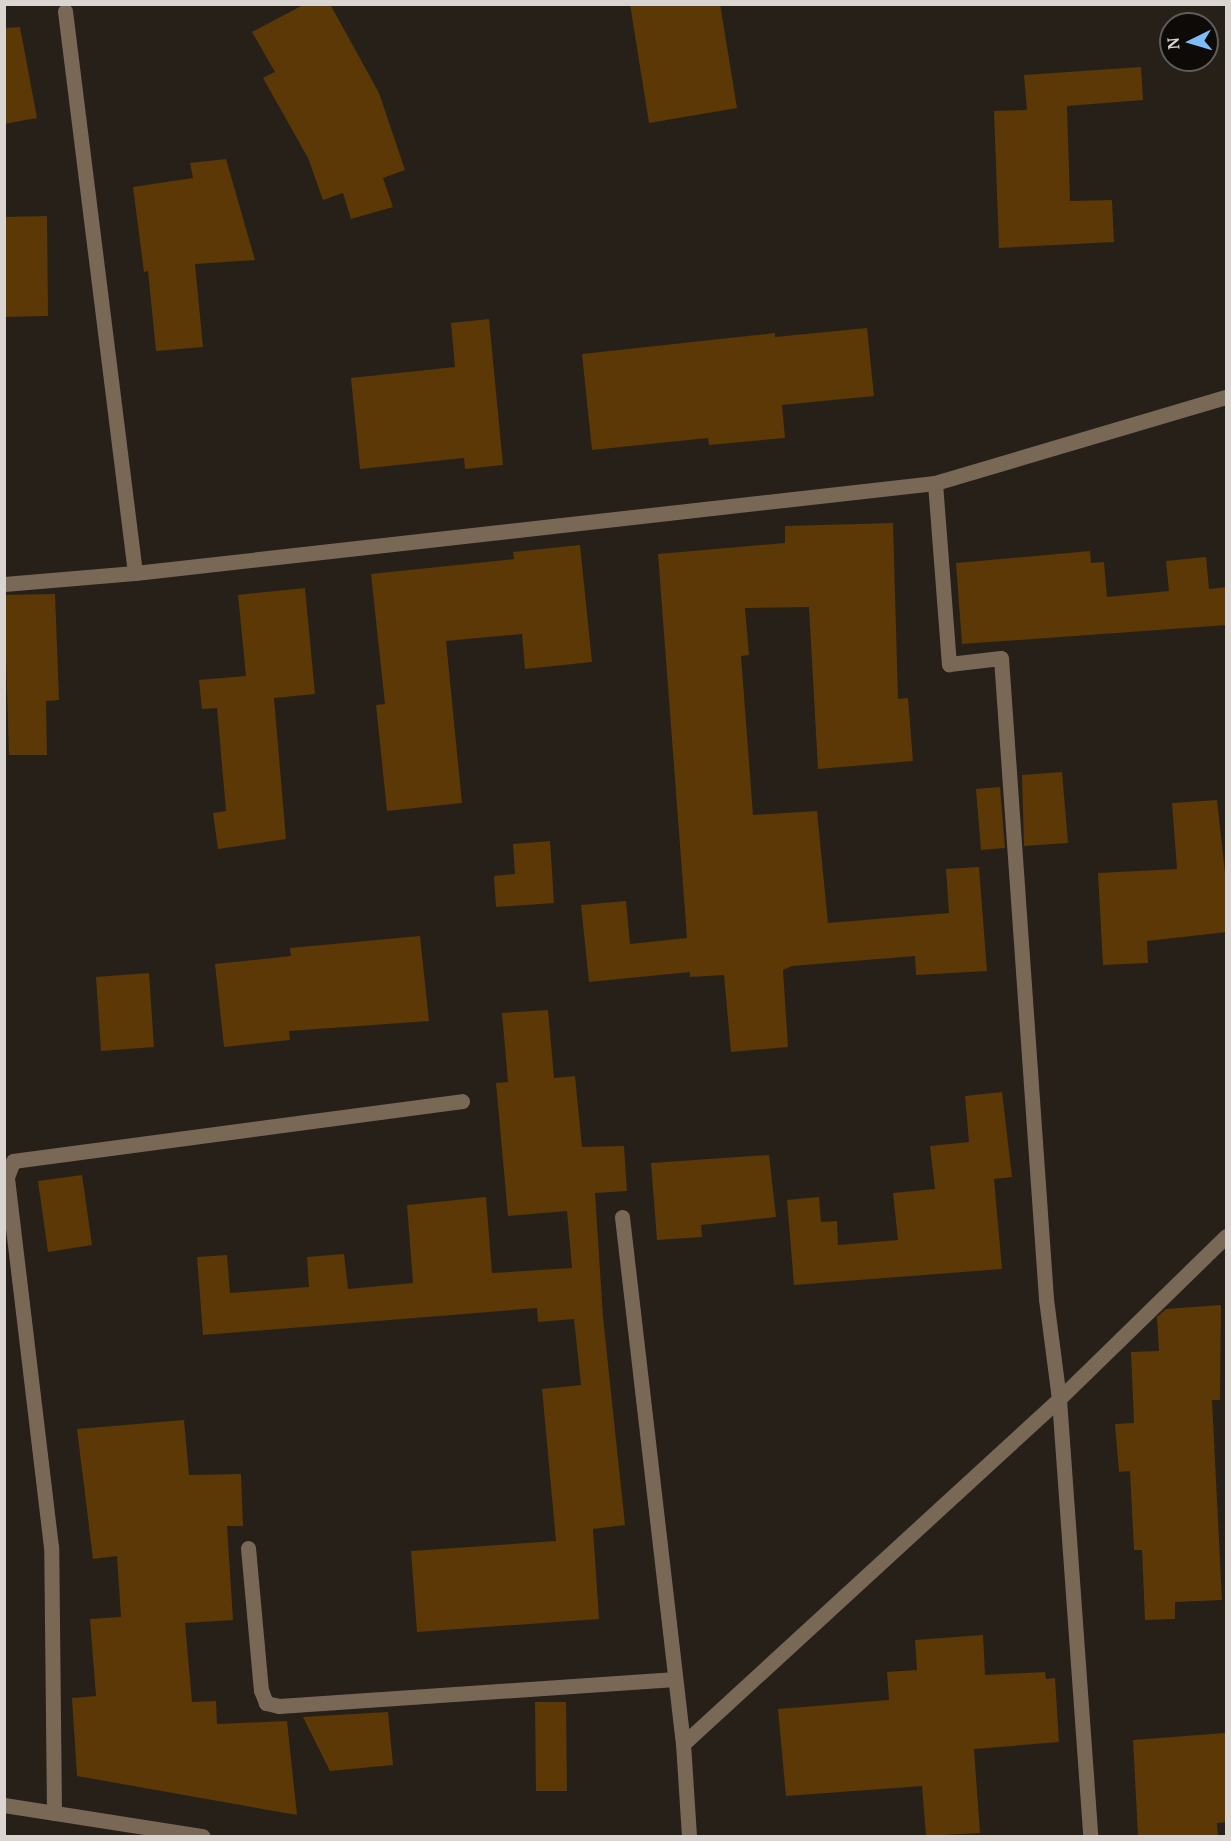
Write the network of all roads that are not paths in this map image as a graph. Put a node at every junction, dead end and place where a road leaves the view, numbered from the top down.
1 (65, 11) dead end
2 (1227, 397) edge
3 (935, 483) junction
4 (135, 573) junction
5 (4, 584) edge
6 (462, 1101) dead end
7 (622, 1216) dead end
8 (1227, 1236) edge
9 (1059, 1399) junction
10 (248, 1548) dead end
11 (675, 1679) junction
12 (683, 1744) junction
13 (4, 1805) edge
14 (54, 1813) junction
15 (203, 1836) edge
16 (690, 1836) edge
17 (1090, 1836) edge

1 - 4 street
2 - 3 street
3 - 4 street
3 - 9 street
4 - 5 street
6 - 14 street
7 - 11 street
8 - 9 street
9 - 12 street
9 - 17 street
10 - 11 street
11 - 12 street
12 - 16 street
13 - 14 street
14 - 15 street

